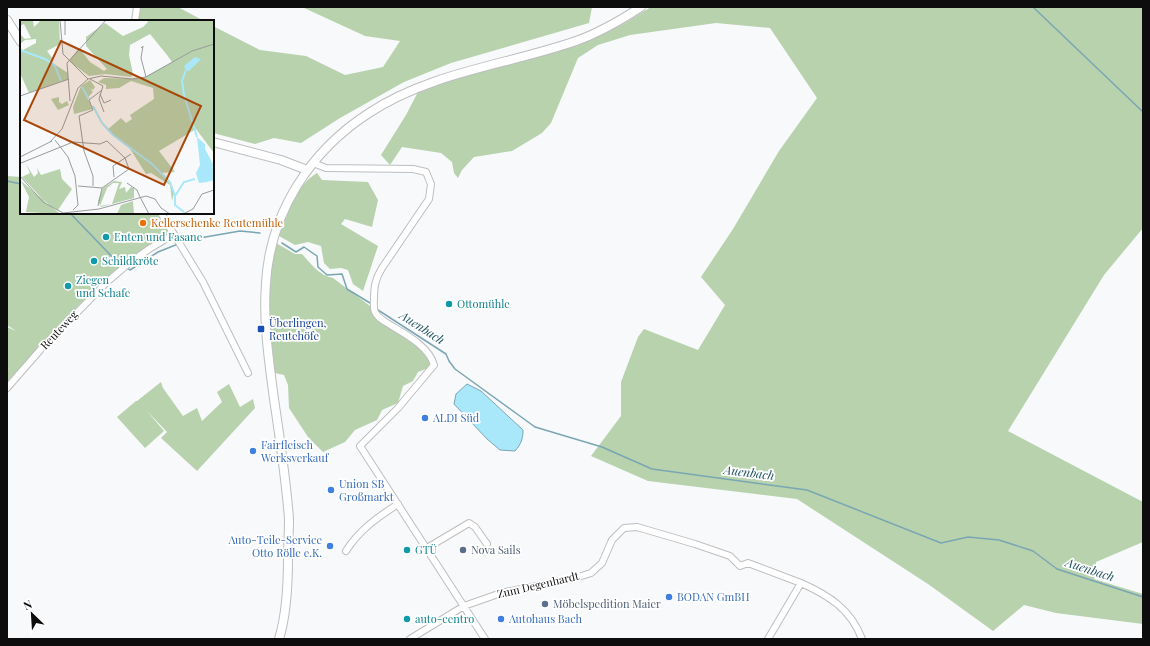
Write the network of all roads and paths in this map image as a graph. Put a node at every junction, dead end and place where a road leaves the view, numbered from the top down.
1 (137, 7) edge
2 (641, 7) edge
3 (7, 20) edge
4 (135, 20) edge
5 (20, 40) edge
6 (214, 142) edge
7 (313, 163) junction
8 (307, 170) junction
9 (162, 214) edge
10 (175, 237) junction
11 (248, 373) dead end
12 (7, 388) edge
13 (398, 504) junction
14 (487, 544) dead end
15 (427, 548) junction
16 (346, 551) dead end
17 (801, 583) junction
18 (464, 606) junction
19 (279, 639) edge
20 (410, 639) edge
21 (486, 639) edge
22 (768, 639) edge
23 (862, 639) edge

1 - 4 street
2 - 7 main road
3 - 5 main road
6 - 8 main road
7 - 8 main road
7 - 13 street
8 - 19 main road
9 - 10 street
10 - 11 street
10 - 12 street, Reuteweg
13 - 15 street
13 - 16 street
14 - 15 street
15 - 18 street
17 - 18 street, Zum Degenhardt
17 - 22 street
17 - 23 street
18 - 20 street, Zum Degenhardt
18 - 21 street

